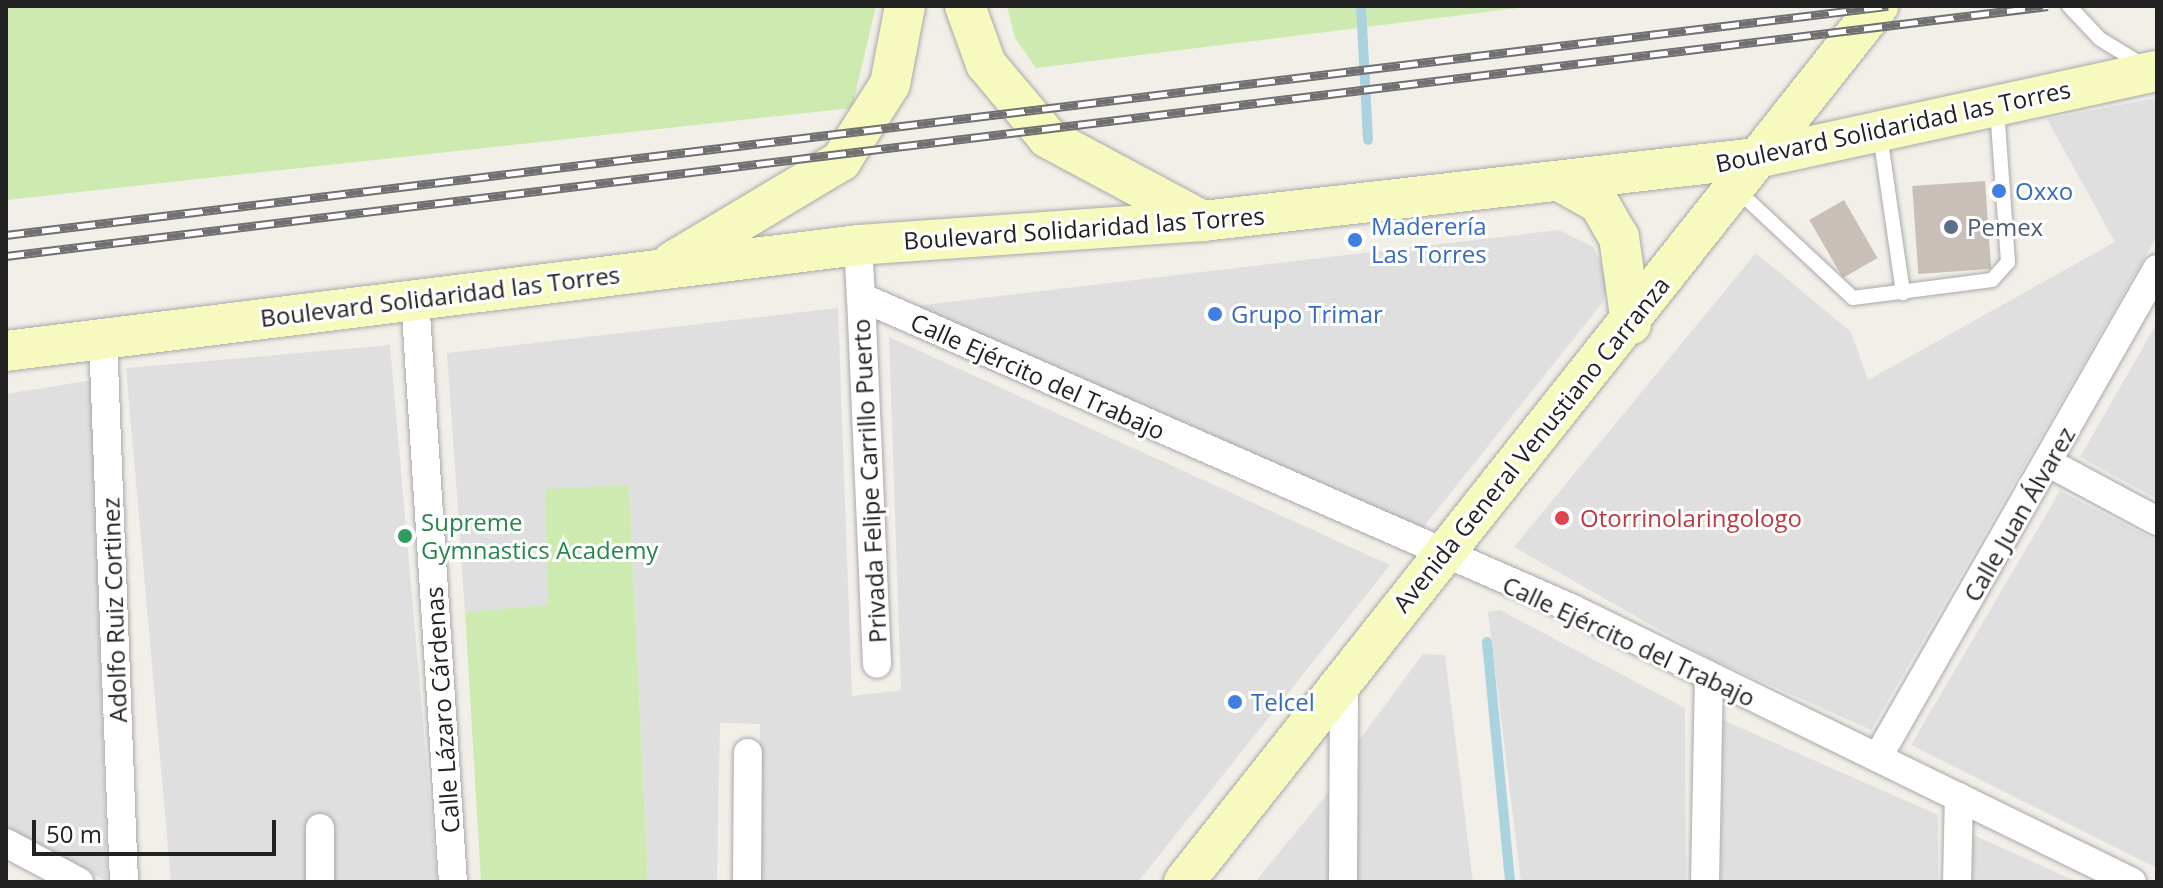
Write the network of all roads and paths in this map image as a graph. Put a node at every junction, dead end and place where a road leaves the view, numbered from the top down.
1 (905, 6) edge
2 (965, 6) edge
3 (1878, 6) edge
4 (2069, 6) edge
5 (2155, 72) edge
6 (1997, 105) junction
7 (1879, 131) junction
8 (1746, 173) junction
9 (1563, 183) junction
10 (1203, 221) junction
11 (858, 245) junction
12 (2157, 269) edge
13 (654, 272) junction
14 (1903, 293) junction
15 (861, 297) junction
16 (415, 298) junction
17 (1631, 324) junction
18 (103, 338) junction
19 (6, 351) edge
20 (2049, 463) junction
21 (2157, 521) edge
22 (1440, 554) junction
23 (877, 664) dead end
24 (1709, 678) junction
25 (1344, 680) junction
26 (748, 753) dead end
27 (1878, 757) junction
28 (1959, 797) junction
29 (320, 828) dead end
30 (6, 843) edge
31 (79, 882) edge
32 (124, 882) edge
33 (320, 882) edge
34 (453, 882) edge
35 (747, 882) edge
36 (1184, 882) edge
37 (1343, 882) edge
38 (1705, 882) edge
39 (1957, 882) edge
40 (2132, 882) edge

1 - 13 main road
2 - 10 main road
3 - 8 main road, Avenida General Venustiano Carranza
4 - 5 lane
5 - 6 main road, Boulevard Solidaridad las Torres
6 - 7 main road, Boulevard Solidaridad las Torres
6 - 14 lane
7 - 8 main road, Boulevard Solidaridad las Torres
7 - 14 lane
8 - 9 main road, Boulevard Solidaridad las Torres
8 - 14 lane
8 - 17 main road, Avenida General Venustiano Carranza
9 - 10 main road, Boulevard Solidaridad las Torres
9 - 17 main road
10 - 11 main road, Boulevard Solidaridad las Torres
11 - 13 main road, Boulevard Solidaridad las Torres
11 - 15 street
12 - 20 street, Calle Juan Álvarez
13 - 16 main road, Boulevard Solidaridad las Torres
15 - 22 street, Calle Ejército del Trabajo
15 - 23 street, Privada Felipe Carrillo Puerto
16 - 18 main road, Boulevard Solidaridad las Torres
16 - 34 street, Calle Lázaro Cárdenas
17 - 22 main road, Avenida General Venustiano Carranza
18 - 19 main road, Boulevard Solidaridad las Torres
18 - 32 street, Adolfo Ruiz Cortinez
20 - 21 street
20 - 27 street, Calle Juan Álvarez
22 - 24 street, Calle Ejército del Trabajo
22 - 25 main road, Avenida General Venustiano Carranza
24 - 27 street, Calle Ejército del Trabajo
24 - 38 street
25 - 36 main road, Avenida General Venustiano Carranza
25 - 37 street
26 - 35 street
27 - 28 street, Calle Ejército del Trabajo
28 - 39 street
28 - 40 street, Calle Ejército del Trabajo
29 - 33 street
30 - 31 street

